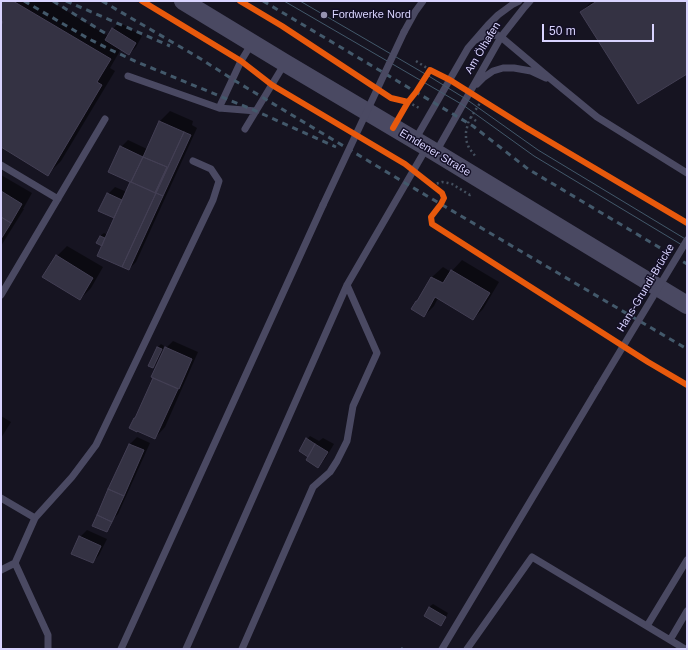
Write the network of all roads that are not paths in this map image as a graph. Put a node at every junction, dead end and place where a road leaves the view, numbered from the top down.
1 (183, 1) edge
2 (423, 1) edge
3 (519, 1) edge
4 (530, 1) edge
5 (502, 37) junction
6 (474, 41) junction
7 (252, 43) junction
8 (285, 63) junction
9 (128, 76) dead end
10 (552, 80) junction
11 (470, 92) junction
12 (219, 108) junction
13 (256, 111) junction
14 (105, 118) dead end
15 (245, 129) dead end
16 (426, 146) junction
17 (194, 161) dead end
18 (1, 165) edge
19 (687, 173) edge
20 (58, 199) junction
21 (687, 240) edge
22 (348, 285) junction
23 (1, 295) edge
24 (687, 305) edge
25 (1, 498) edge
26 (35, 518) junction
27 (687, 560) edge
28 (15, 562) junction
29 (1, 570) edge
30 (687, 611) edge
31 (647, 626) junction
32 (670, 640) junction
33 (48, 649) edge
34 (120, 649) edge
35 (186, 649) edge
36 (242, 649) edge
37 (442, 649) edge
38 (467, 649) edge
39 (685, 649) edge

1 - 7 street, Emdener Straße
2 - 34 lane, bridge
3 - 6 lane, Am Ölhafen
4 - 5 lane, Am Ölhafen
5 - 6 lane
5 - 10 lane
5 - 11 lane, Am Ölhafen
6 - 16 lane, Am Ölhafen
7 - 8 street, Emdener Straße
7 - 12 lane
8 - 13 lane
8 - 16 street, Emdener Straße
9 - 12 lane
10 - 11 lane
10 - 19 lane
11 - 16 lane, Am Ölhafen
12 - 13 lane
13 - 15 lane
14 - 20 lane
16 - 22 lane
16 - 24 street, Emdener Straße
17 - 26 lane
18 - 20 lane
20 - 23 lane
21 - 37 lane, Hans-Grundi-Brücke, bridge
22 - 35 lane
22 - 36 lane
25 - 26 lane
26 - 28 lane
27 - 31 lane
28 - 29 lane
28 - 33 lane
30 - 32 lane
31 - 32 lane
31 - 38 lane
32 - 39 lane

